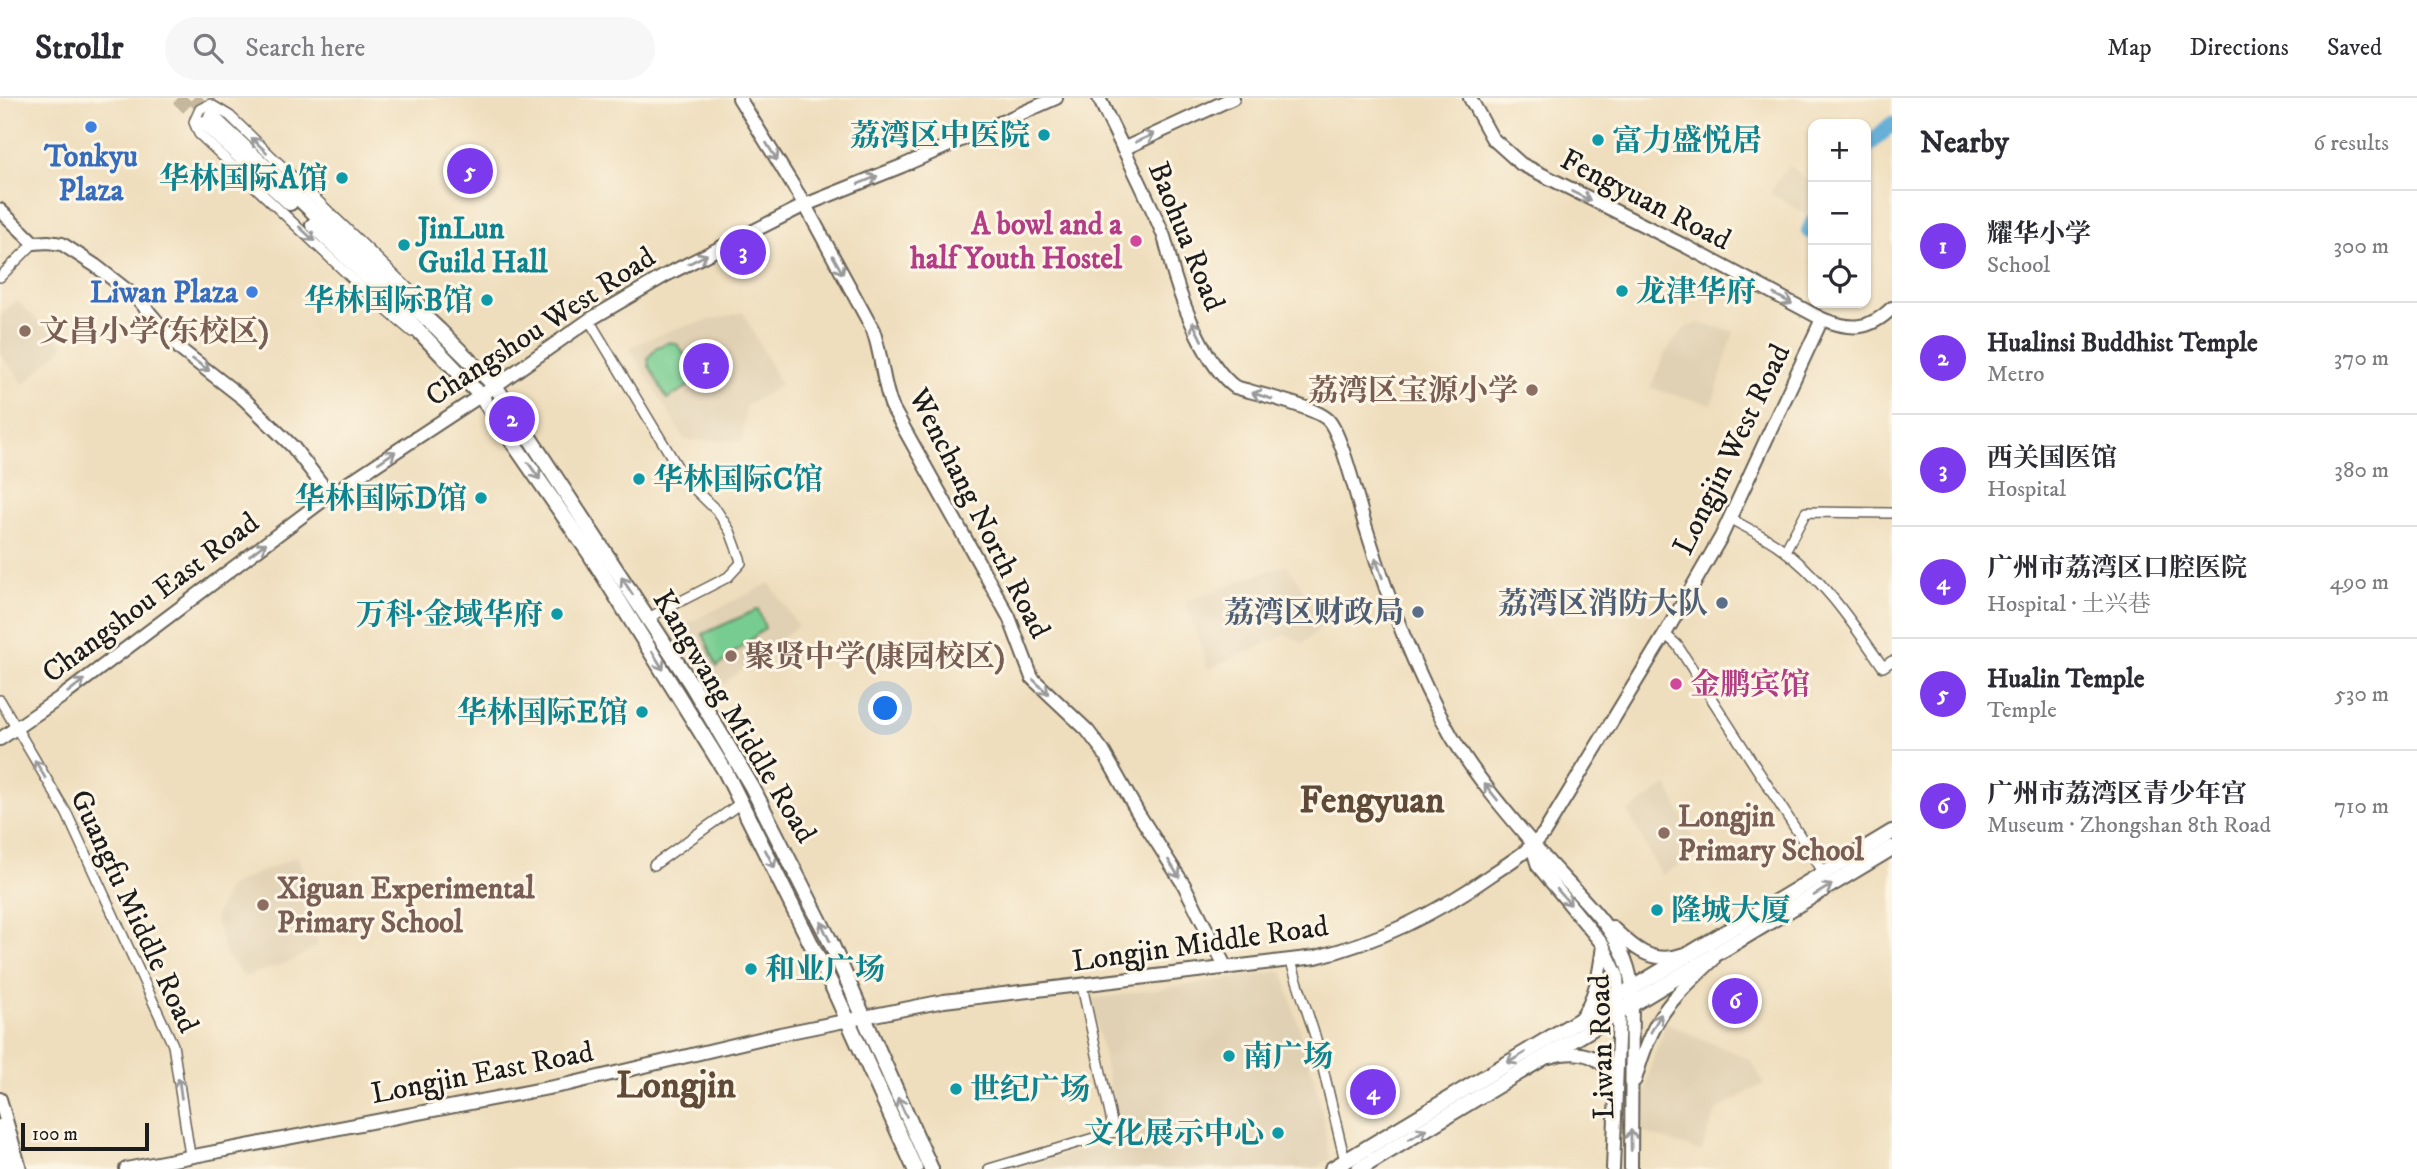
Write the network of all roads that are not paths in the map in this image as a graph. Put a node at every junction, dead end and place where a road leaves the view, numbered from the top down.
1 (739, 98) edge
2 (1056, 98) edge
3 (1099, 98) edge
4 (1233, 98) edge
5 (1470, 98) edge
6 (1123, 149) junction
7 (805, 205) junction
8 (0, 210) edge
9 (34, 243) junction
10 (0, 277) edge
11 (1892, 308) edge
12 (589, 320) junction
13 (1822, 320) junction
14 (439, 330) junction
15 (426, 340) junction
16 (495, 386) junction
17 (480, 396) junction
18 (330, 495) junction
19 (1890, 513) dead end
20 (1729, 518) junction
21 (1784, 551) junction
22 (648, 618) junction
23 (1665, 634) junction
24 (1892, 661) edge
25 (0, 700) edge
26 (17, 729) junction
27 (0, 738) edge
28 (742, 802) junction
29 (1892, 832) edge
30 (1534, 845) junction
31 (1892, 848) edge
32 (654, 865) dead end
33 (1824, 873) junction
34 (1590, 907) junction
35 (1706, 944) junction
36 (1603, 945) junction
37 (1723, 951) junction
38 (1291, 962) junction
39 (1226, 968) junction
40 (1082, 986) junction
41 (1632, 989) junction
42 (1618, 998) junction
43 (1626, 1009) junction
44 (863, 1016) junction
45 (846, 1020) junction
46 (1575, 1024) junction
47 (1539, 1060) junction
48 (1616, 1094) junction
49 (0, 1099) edge
50 (1630, 1112) junction
51 (0, 1127) edge
52 (0, 1154) edge
53 (190, 1155) junction
54 (1339, 1165) edge
55 (910, 1167) edge
56 (4, 1169) edge
57 (12, 1169) edge
58 (20, 1169) edge
59 (126, 1169) edge
60 (194, 1169) edge
61 (931, 1169) edge
62 (989, 1169) edge
63 (1359, 1169) edge
64 (1614, 1169) edge
65 (1631, 1169) edge

1 -> 7 street, Wenchang North Road
7 -> 2 street, Changshou West Road
3 - 6 street, Baohua Road
6 -> 4 street
5 -> 13 street, Fengyuan Road
30 -> 6 street, Baohua Road
12 -> 7 street, Changshou West Road
7 -> 39 street, Wenchang North Road
8 - 9 street
9 - 10 street
9 -> 18 street
11 - 13 street, Longjin West Road
12 - 16 street, Changshou West Road
12 - 22 street
13 - 20 street, Longjin West Road
14 - 15 main road, Kangwang Middle Road
14 -> 15 street
14 - 16 main road, Kangwang Middle Road
15 - 17 main road, Kangwang Middle Road
16 - 17 street, Changshou West Road
22 -> 16 main road, Kangwang Middle Road
18 -> 17 street, Changshou West Road
17 -> 28 main road, Kangwang Middle Road
26 -> 18 street, Changshou East Road
19 - 21 street
20 - 21 street
20 - 23 street, Longjin West Road
21 - 24 street
44 -> 22 main road, Kangwang Middle Road
23 - 30 street, Longjin West Road
23 - 33 street
25 - 26 street, Guangfu Middle Road
26 - 27 street, Changshou East Road
53 -> 26 street, Guangfu Middle Road
28 - 32 street
28 -> 45 main road, Kangwang Middle Road
29 - 33 main road
30 - 34 street, Liwan Road
30 -> 36 street, Liwan Road
30 - 38 street, Longjin Middle Road
37 -> 31 main road
33 - 35 main road
34 - 35 street
34 - 41 street, Liwan Road
35 - 41 main road
36 - 42 street, Liwan Road
36 - 46 street
37 - 43 main road
50 -> 37 street
38 - 39 street, Longjin Middle Road
38 - 54 street
39 - 40 street, Longjin Middle Road
40 - 44 street, Longjin Middle Road
40 - 62 street
41 - 42 main road
41 - 43 street, Liwan Road
42 - 43 street, Liwan Road
42 - 46 main road
43 - 47 main road
43 - 48 street, Liwan Road
43 - 50 street, Liwan Road
44 - 45 street, Longjin Middle Road
61 -> 44 main road, Kangwang Middle Road
45 - 53 street, Longjin East Road
45 - 55 main road, Kangwang Middle Road
46 -> 54 main road
47 - 48 street
63 -> 47 main road
48 - 64 street, Liwan Road
49 - 58 street
65 -> 50 street, Liwan Road
51 - 57 main road
52 - 56 street
53 - 59 street, Longjin East Road
53 - 60 street

